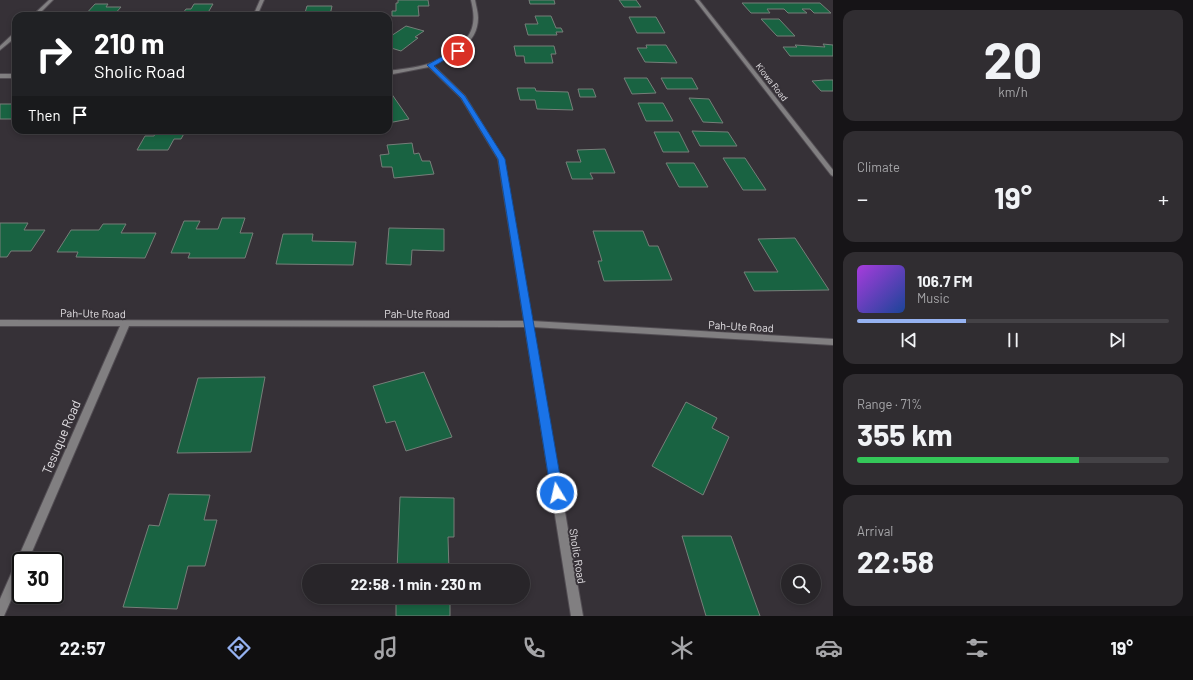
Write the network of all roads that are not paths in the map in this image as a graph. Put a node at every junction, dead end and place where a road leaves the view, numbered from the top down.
1 (51, 0) edge
2 (262, 0) edge
3 (473, 0) edge
4 (696, 0) edge
5 (38, 12) edge
6 (258, 12) edge
7 (12, 38) edge
8 (0, 49) edge
9 (430, 65) junction
10 (392, 71) edge
11 (0, 76) edge
12 (12, 76) edge
13 (833, 174) edge
14 (0, 323) edge
15 (530, 324) junction
16 (125, 325) junction
17 (833, 342) edge
18 (26, 552) edge
19 (12, 585) edge
20 (0, 612) edge
21 (577, 616) edge

1 - 5 street
2 - 6 street
3 - 9 street
4 - 13 street, Kiowa Road
7 - 8 street
9 - 10 street
9 - 15 street, Sholic Road
11 - 12 street
14 - 16 street, Pah-Ute Road
15 - 16 street, Pah-Ute Road
15 - 17 street, Pah-Ute Road
15 - 21 street, Sholic Road
16 - 18 street, Tesuque Road
19 - 20 street, Tesuque Road

